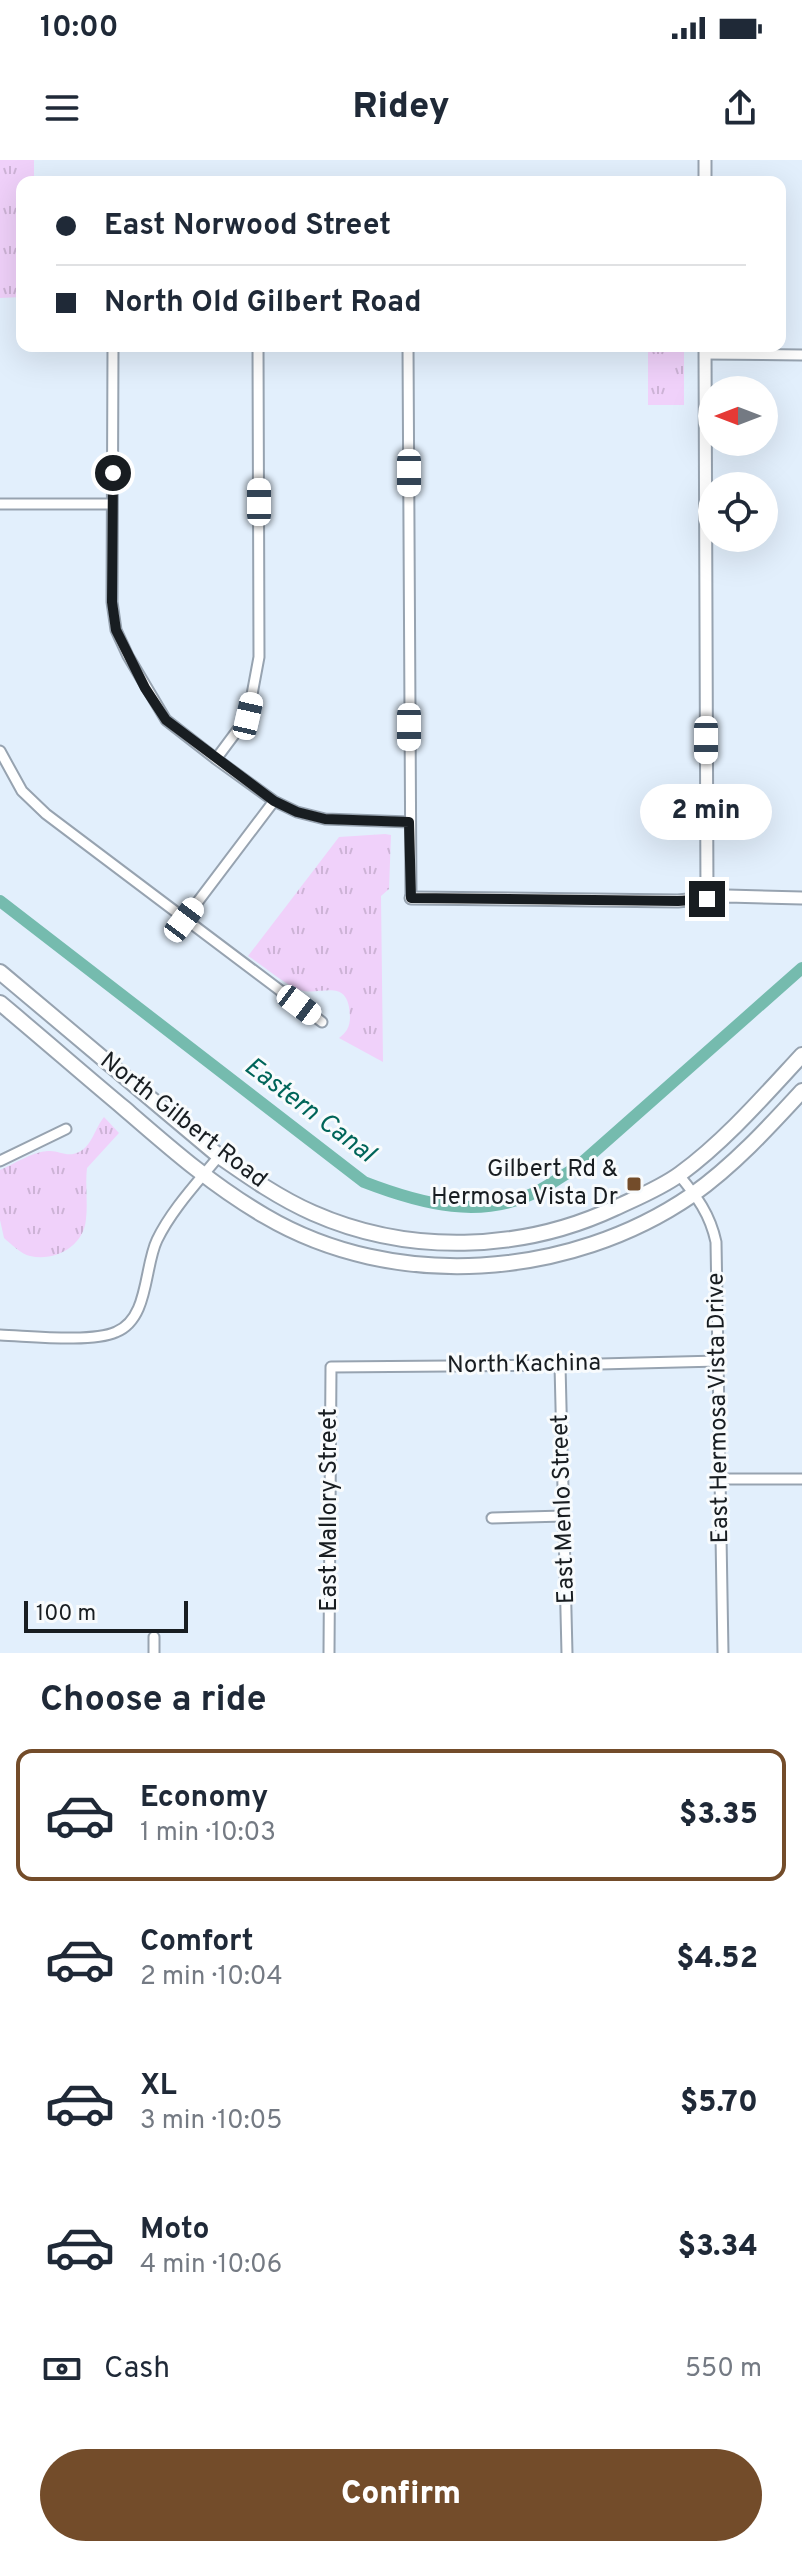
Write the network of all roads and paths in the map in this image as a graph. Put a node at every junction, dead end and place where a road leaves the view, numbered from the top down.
1 (113, 352) edge
2 (258, 352) edge
3 (408, 352) edge
4 (705, 352) edge
5 (744, 352) edge
6 (802, 355) edge
7 (0, 504) edge
8 (112, 504) junction
9 (0, 751) edge
10 (216, 759) junction
11 (274, 801) junction
12 (409, 822) junction
13 (411, 898) joint
14 (802, 898) edge
15 (707, 899) junction
16 (184, 920) junction
17 (0, 972) edge
18 (0, 1003) edge
19 (322, 1022) dead end
20 (802, 1055) edge
21 (802, 1091) edge
22 (66, 1129) dead end
23 (219, 1156) junction
24 (0, 1161) edge
25 (679, 1175) junction
26 (203, 1176) junction
27 (694, 1194) junction
28 (0, 1335) edge
29 (718, 1361) junction
30 (560, 1365) junction
31 (331, 1367) joint
32 (719, 1479) junction
33 (802, 1479) edge
34 (564, 1516) junction
35 (492, 1518) dead end
36 (154, 1637) dead end
37 (154, 1653) edge
38 (329, 1653) edge
39 (567, 1653) edge
40 (723, 1653) edge

1 - 8 street
2 - 10 street
3 - 12 street
4 - 15 street
5 - 6 street
7 - 8 street
8 - 10 street
9 - 16 street
10 - 11 street
11 - 12 street
11 - 16 street
12 - 13 street
13 - 15 street
14 - 15 street
16 - 19 street
17 - 23 main road, North Gilbert Road
18 - 26 main road, North Gilbert Road
20 - 25 main road, North Gilbert Road
21 - 27 main road, North Gilbert Road
22 - 24 street
23 - 25 main road, North Gilbert Road
23 - 26 street
25 - 27 street, East Hermosa Vista Drive
26 - 27 main road, North Gilbert Road
26 - 28 street
27 - 29 street, East Hermosa Vista Drive
29 - 30 street, North Kachina
29 - 32 street, East Hermosa Vista Drive
30 - 31 street, North Kachina
30 - 34 street, East Menlo Street
31 - 38 street, East Mallory Street
32 - 33 street
32 - 40 street, East Hermosa Vista Drive
34 - 35 street
34 - 39 street, East Menlo Street
36 - 37 street

